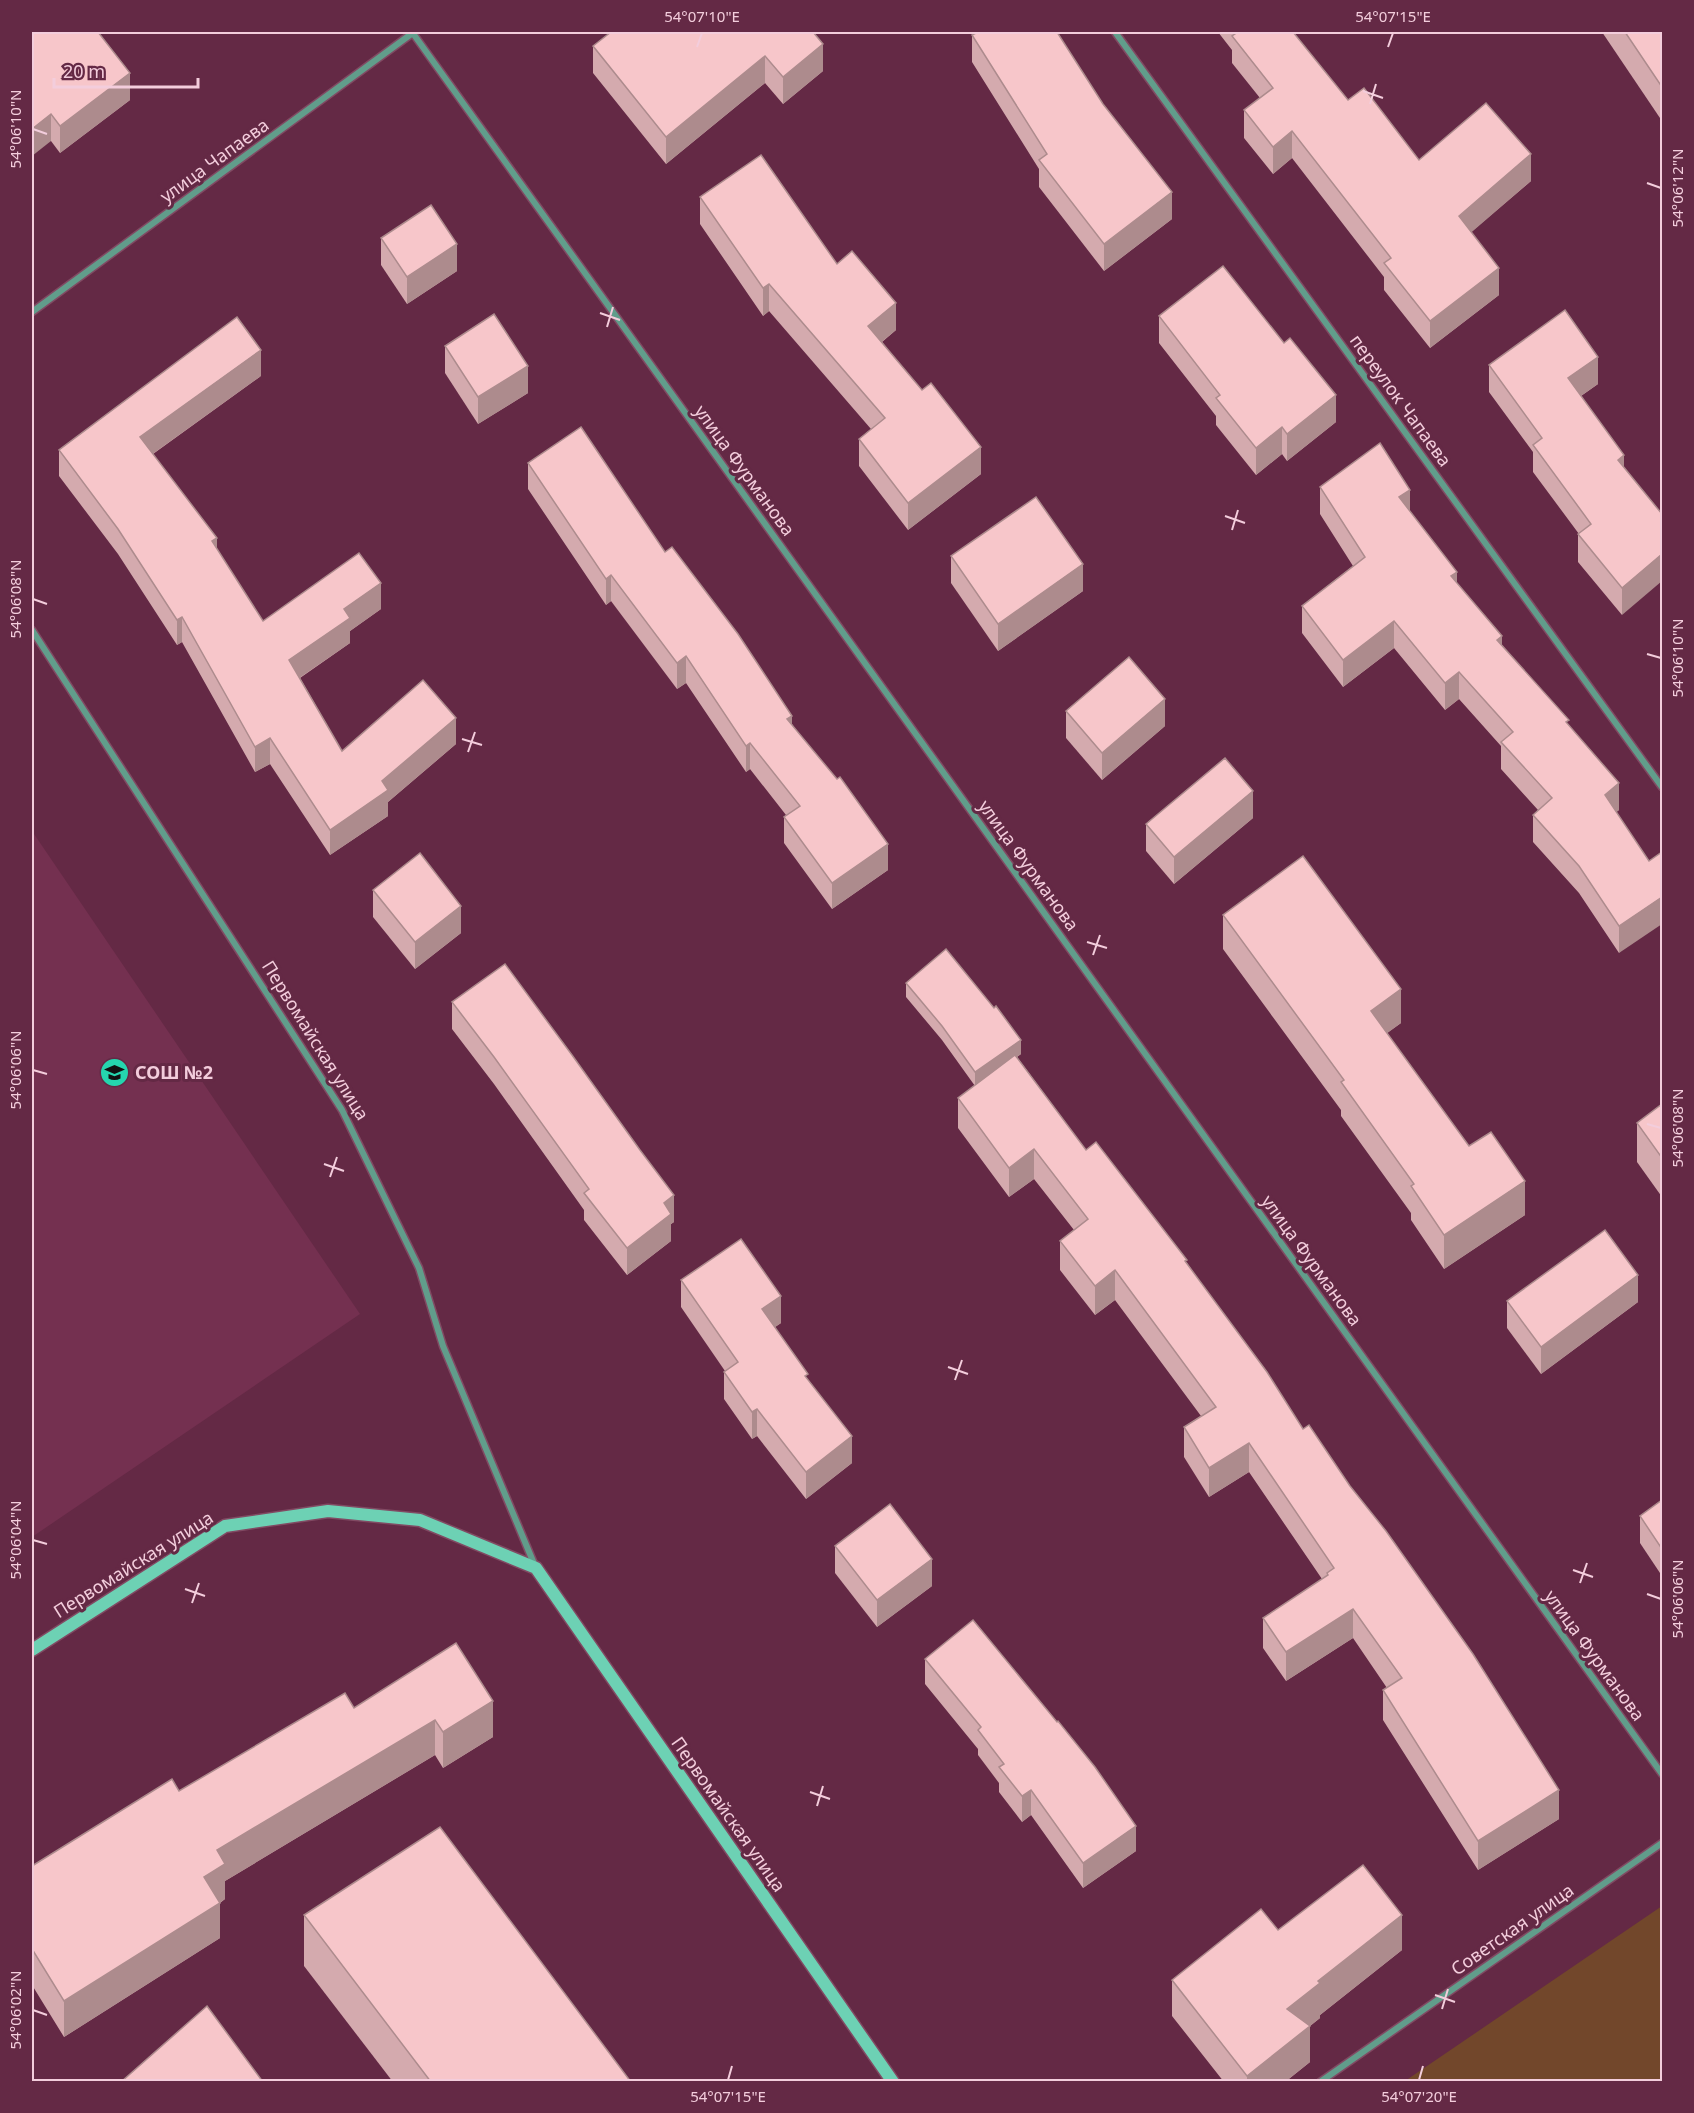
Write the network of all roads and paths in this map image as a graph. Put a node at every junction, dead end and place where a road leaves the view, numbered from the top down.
1 (413, 32) edge
2 (1114, 32) edge
3 (32, 312) edge
4 (32, 630) edge
5 (1662, 787) edge
6 (536, 1568) junction
7 (32, 1650) edge
8 (1662, 1774) edge
9 (1662, 1843) edge
10 (893, 2082) edge
11 (1320, 2082) edge

1 - 3 street, улица Чапаева
1 - 8 street, улица Фурманова
2 - 5 street, переулок Чапаева
4 - 6 street, Первомайская улица
6 - 7 main road, Первомайская улица
6 - 10 main road, Первомайская улица
9 - 11 street, Советская улица

